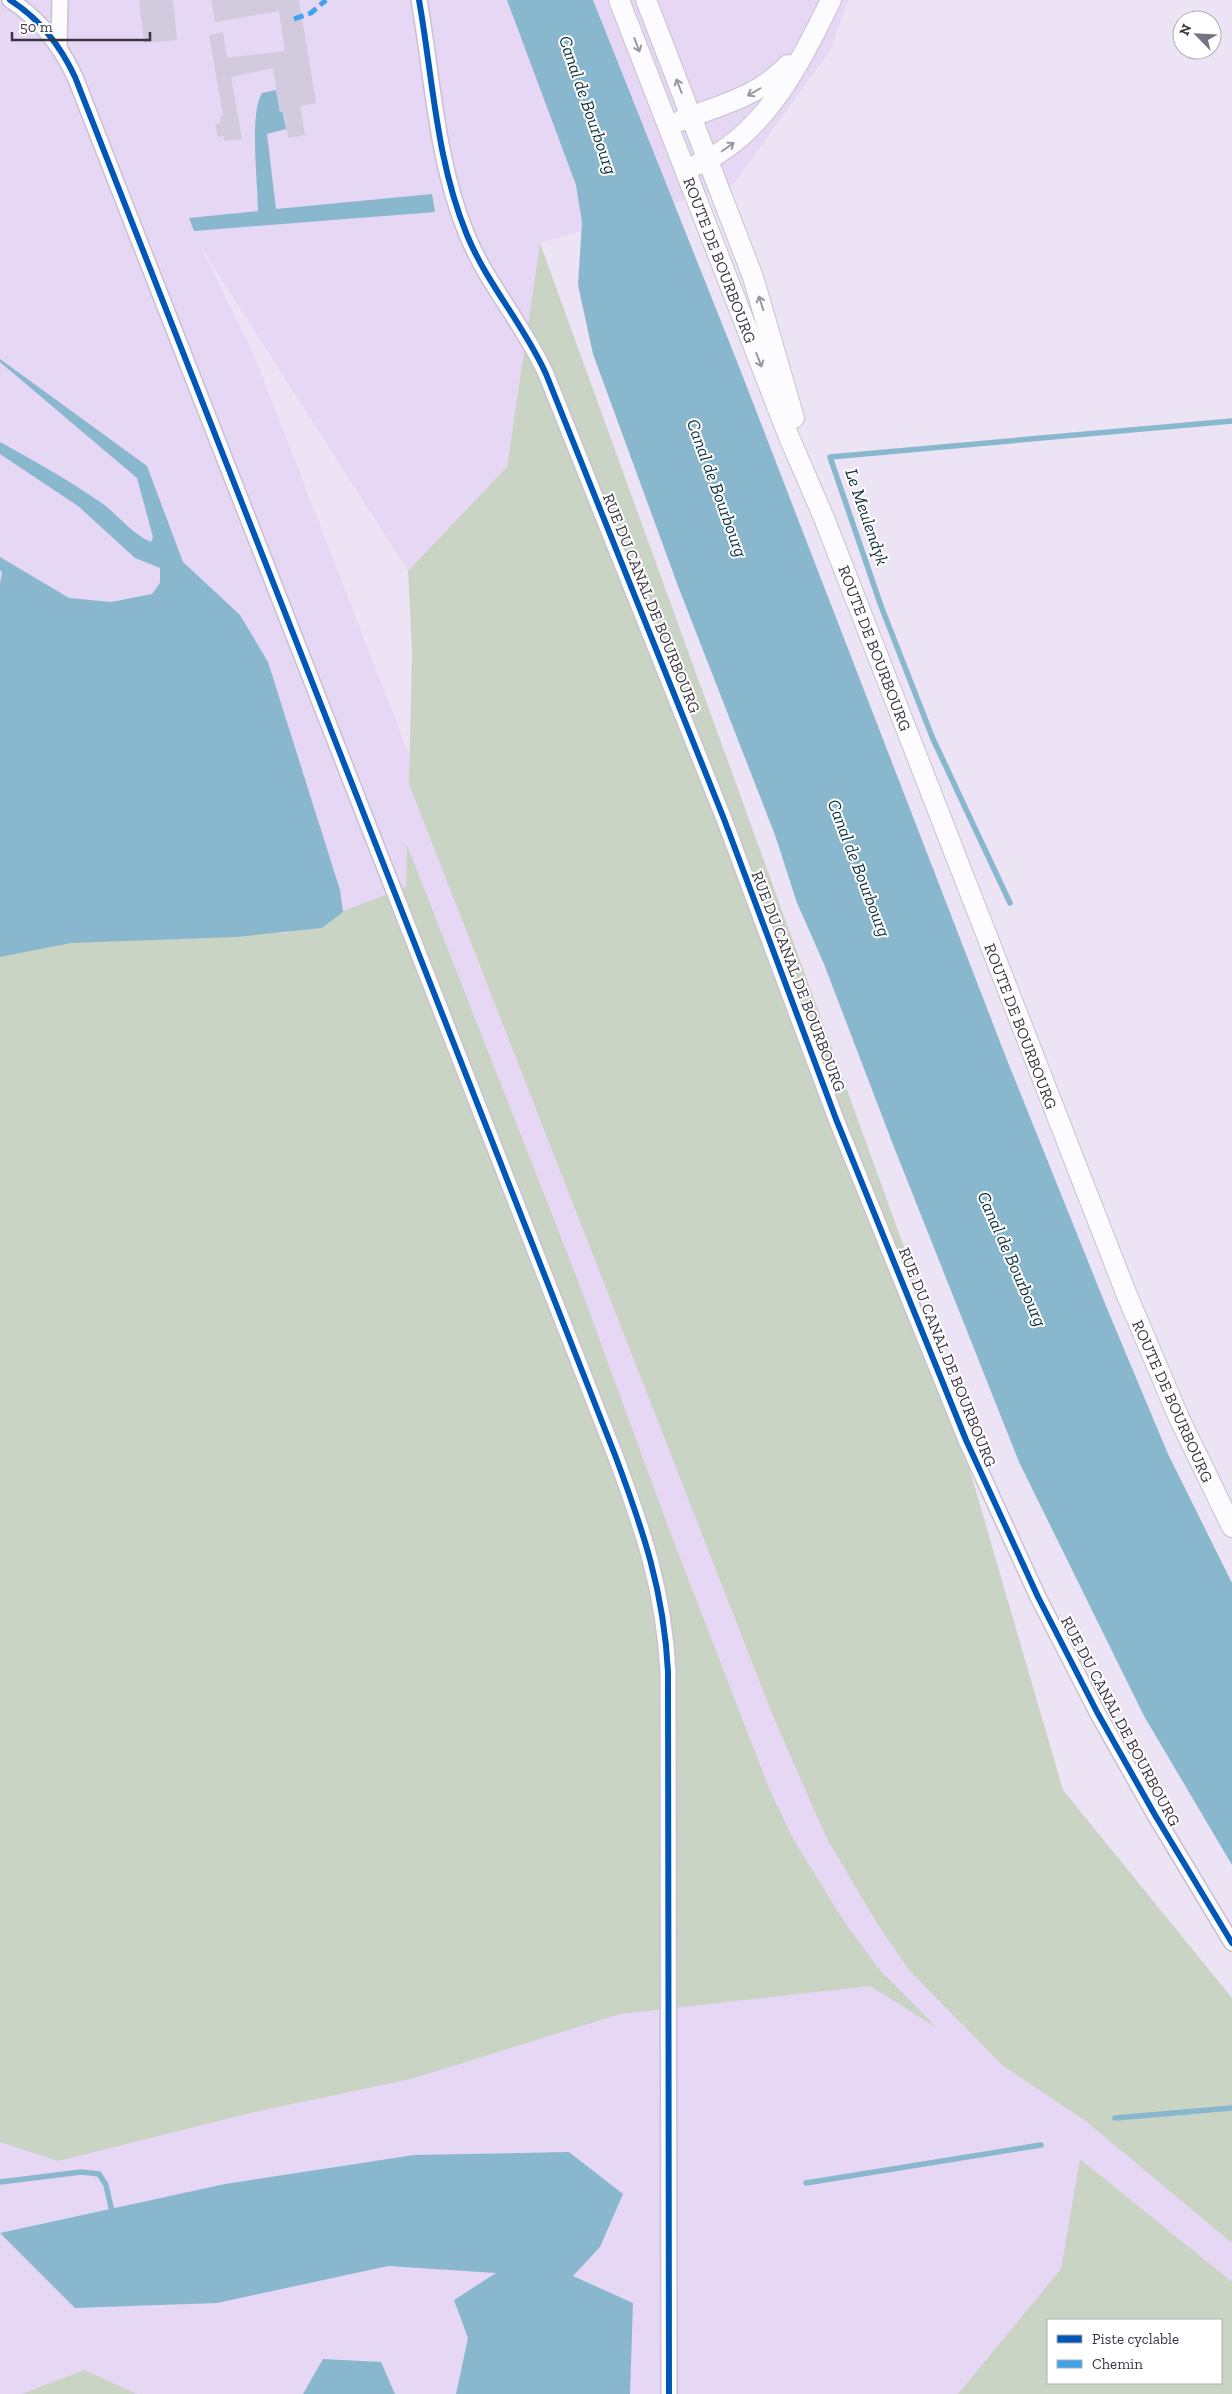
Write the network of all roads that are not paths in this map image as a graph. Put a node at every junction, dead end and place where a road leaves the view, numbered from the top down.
1 (10, 0) edge
2 (60, 0) edge
3 (419, 0) edge
4 (619, 0) edge
5 (646, 0) edge
6 (831, 0) edge
7 (813, 34) junction
8 (59, 46) junction
9 (691, 116) junction
10 (668, 126) junction
11 (708, 160) junction
12 (685, 169) junction
13 (824, 518) junction
14 (1232, 1527) edge
15 (1232, 1943) edge
16 (670, 2394) edge

1 - 8 street
2 - 8 street
3 - 15 street, RUE DU CANAL DE BOURBOURG
4 -> 10 main road, ROUTE DE BOURBOURG
9 -> 5 main road, ROUTE DE BOURBOURG
6 - 7 main road
7 -> 9 main road
11 -> 7 main road
8 - 16 street
9 - 10 main road
9 - 11 main road, ROUTE DE BOURBOURG
10 - 12 main road, ROUTE DE BOURBOURG
11 - 12 main road
13 -> 11 main road, ROUTE DE BOURBOURG
12 -> 13 main road, ROUTE DE BOURBOURG
13 - 14 main road, ROUTE DE BOURBOURG

